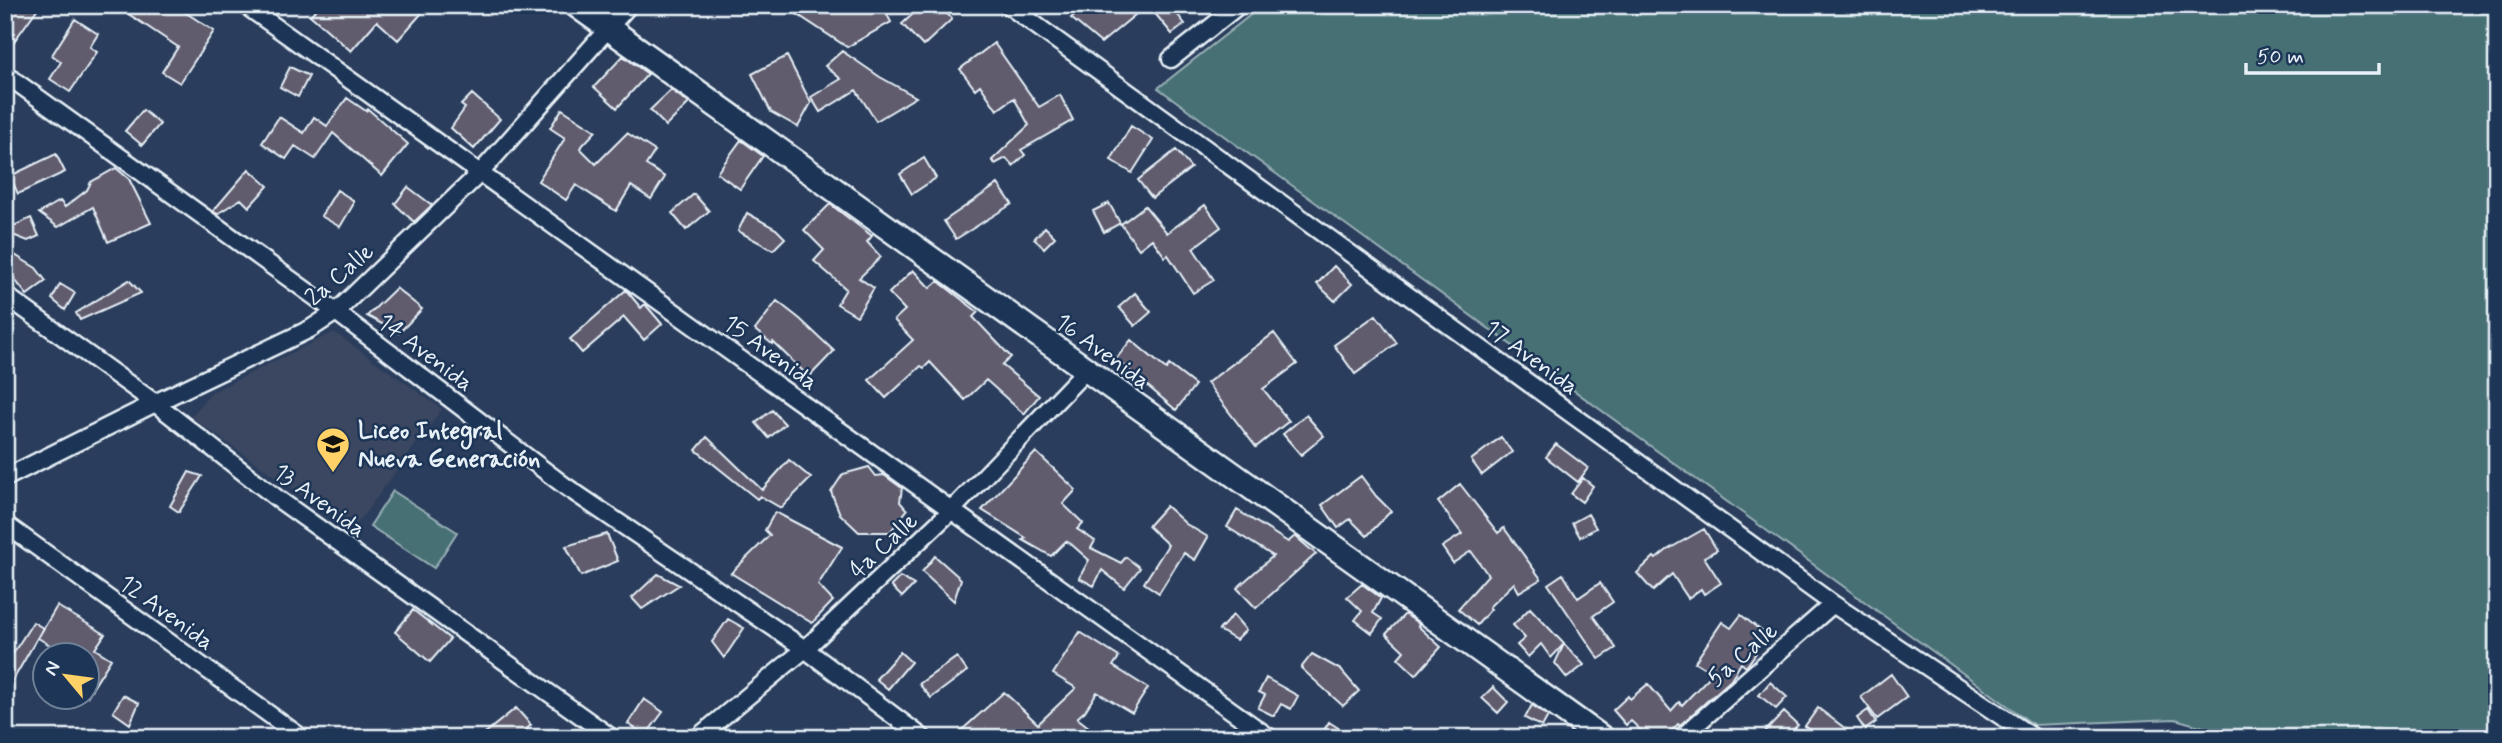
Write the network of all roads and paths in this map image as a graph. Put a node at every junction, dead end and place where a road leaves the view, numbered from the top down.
1 (245, 5) edge
2 (576, 5) edge
3 (629, 5) edge
4 (1009, 5) edge
5 (1239, 5) edge
6 (607, 28) junction
7 (1171, 59) dead end
8 (5, 74) edge
9 (481, 172) junction
10 (5, 295) edge
11 (336, 312) junction
12 (1086, 370) junction
13 (155, 403) junction
14 (5, 478) edge
15 (952, 510) junction
16 (5, 524) edge
17 (1833, 604) junction
18 (805, 649) junction
19 (302, 738) edge
20 (612, 738) edge
21 (698, 738) edge
22 (923, 738) edge
23 (1270, 738) edge
24 (1602, 738) edge
25 (1681, 738) edge
26 (2034, 738) edge

1 - 9 street, 15 Avenida
2 - 6 main road, 16 Avenida
3 - 6 street, 2a Calle
4 - 17 street, 17 Avenida
5 - 7 street
6 - 9 street, 2a Calle
6 - 12 main road, 16 Avenida
8 - 11 street, 14 Avenida
9 - 11 street, 2a Calle
9 - 15 street, 15 Avenida
10 - 13 street, 13 Avenida
11 - 13 street, 2a Calle
11 - 18 street, 14 Avenida
12 - 15 street, 4a Calle
12 - 24 main road, 16 Avenida
13 - 14 street, 2a Calle
13 - 20 street, 13 Avenida
15 - 18 street, 4a Calle
15 - 23 street, 15 Avenida
16 - 19 street, 12 Avenida
17 - 25 street, 5a Calle
17 - 26 street, 17 Avenida
18 - 21 street, 4a Calle
18 - 22 street, 14 Avenida

